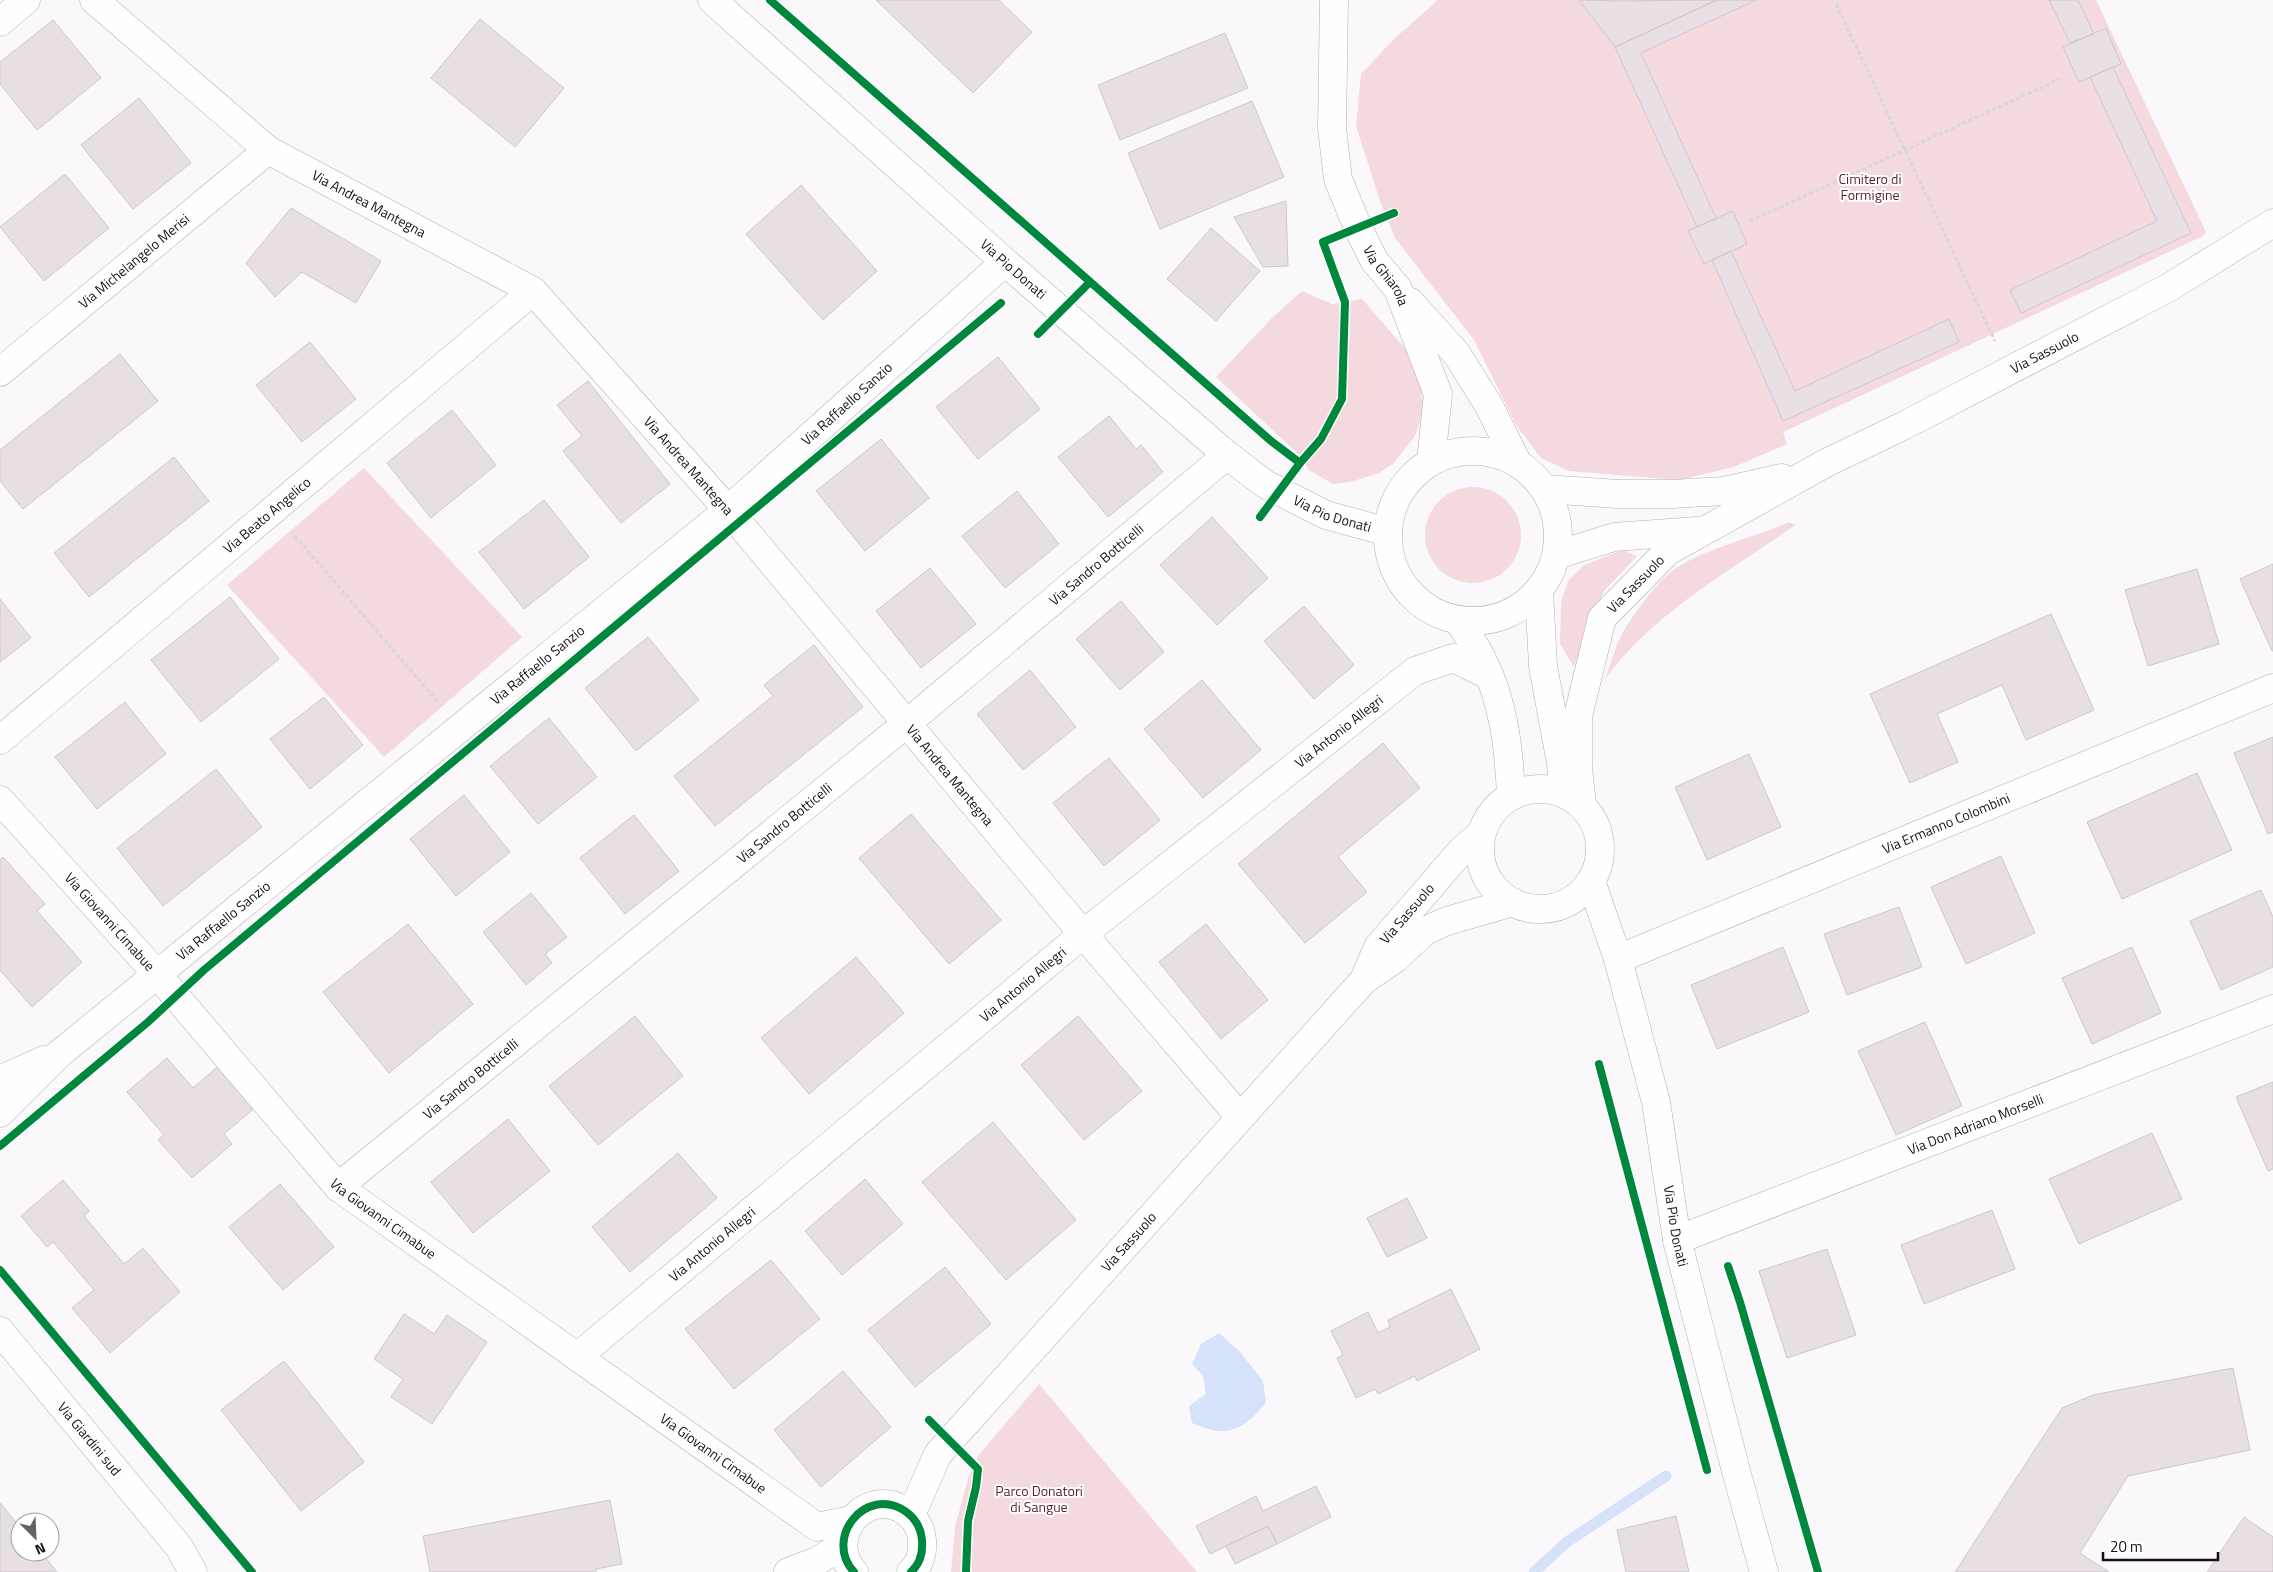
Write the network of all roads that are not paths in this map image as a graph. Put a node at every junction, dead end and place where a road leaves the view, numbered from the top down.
1 (26, 0) edge
2 (94, 0) edge
3 (712, 0) edge
4 (1334, 0) edge
5 (0, 22) edge
6 (268, 150) junction
7 (2273, 223) edge
8 (1005, 262) junction
9 (1398, 289) junction
10 (533, 292) junction
11 (0, 372) edge
12 (1227, 454) junction
13 (1431, 461) junction
14 (1517, 462) junction
15 (1810, 472) junction
16 (1545, 489) junction
17 (728, 510) junction
18 (1705, 531) junction
19 (1388, 532) junction
20 (1557, 555) junction
21 (1539, 591) junction
22 (1458, 620) junction
23 (1488, 675) junction
24 (2273, 688) edge
25 (906, 724) junction
26 (0, 740) edge
27 (1511, 796) junction
28 (0, 800) edge
29 (1572, 800) junction
30 (1482, 833) junction
31 (1591, 881) junction
32 (1513, 902) junction
33 (1083, 934) junction
34 (1618, 959) junction
35 (156, 973) junction
36 (1364, 980) junction
37 (2273, 1009) edge
38 (59, 1054) junction
39 (0, 1080) edge
40 (0, 1113) edge
41 (1240, 1117) junction
42 (338, 1187) junction
43 (1678, 1240) junction
44 (0, 1331) edge
45 (577, 1357) junction
46 (911, 1515) junction
47 (851, 1520) junction
48 (843, 1545) junction
49 (179, 1548) junction
50 (193, 1572) edge
51 (211, 1572) edge
52 (788, 1572) edge
53 (854, 1572) edge
54 (911, 1572) edge
55 (1764, 1572) edge

1 - 5 street
2 - 6 street, Via Andrea Mantegna
3 - 8 street, Via Pio Donati
4 - 9 street, Via Ghiarola
6 - 10 street, Via Andrea Mantegna
6 - 11 street, Via Michelangelo Merisi
7 - 15 street, Via Sassuolo
8 - 12 street, Via Pio Donati
8 - 17 street, Via Raffaello Sanzio
9 - 13 street, Via Ghiarola
9 - 14 street
10 - 17 street, Via Andrea Mantegna
10 - 26 street, Via Beato Angelico
12 - 19 street, Via Pio Donati
12 - 25 street, Via Sandro Botticelli
13 - 14 street, Via Pio Donati
13 - 19 street, Via Pio Donati
14 - 16 street, Via Pio Donati
15 - 16 street, Via Sassuolo
15 - 18 street, Via Sassuolo
16 - 20 street, Via Pio Donati
17 - 25 street, Via Andrea Mantegna
17 - 35 street, Via Raffaello Sanzio
18 - 20 street
18 - 29 street, Via Sassuolo
19 - 22 street, Via Pio Donati
20 - 21 street, Via Pio Donati
21 - 22 street, Via Pio Donati
21 - 29 street
22 - 23 street
23 - 27 street
23 - 33 street, Via Antonio Allegri
24 - 34 street, Via Ermanno Colombini
25 - 33 street, Via Andrea Mantegna
25 - 42 street, Via Sandro Botticelli
27 - 29 street
27 - 30 street
28 - 35 street, Via Giovanni Cimabue
29 - 31 street
30 - 32 street
30 - 36 street, Via Sassuolo
31 - 32 street
31 - 34 street, Via Pio Donati
32 - 36 street, Via Sassuolo
33 - 41 street, Via Andrea Mantegna
33 - 45 street, Via Antonio Allegri
34 - 43 street, Via Pio Donati
35 - 38 street, Via Raffaello Sanzio
35 - 42 street, Via Giovanni Cimabue
36 - 41 street, Via Sassuolo
37 - 43 street, Via Don Adriano Morselli
38 - 39 street, Via Raffaello Sanzio
38 - 40 street, Via Raffaello Sanzio
41 - 46 street, Via Sassuolo
42 - 45 street, Via Giovanni Cimabue
43 - 55 street, Via Pio Donati
44 - 49 street, Via Giardini sud
45 - 47 street, Via Giovanni Cimabue
46 - 47 street
46 - 54 street
47 - 48 street
48 - 52 street
48 - 53 street
49 - 50 street, Via Giardini sud
49 - 51 street, Via Giardini sud

